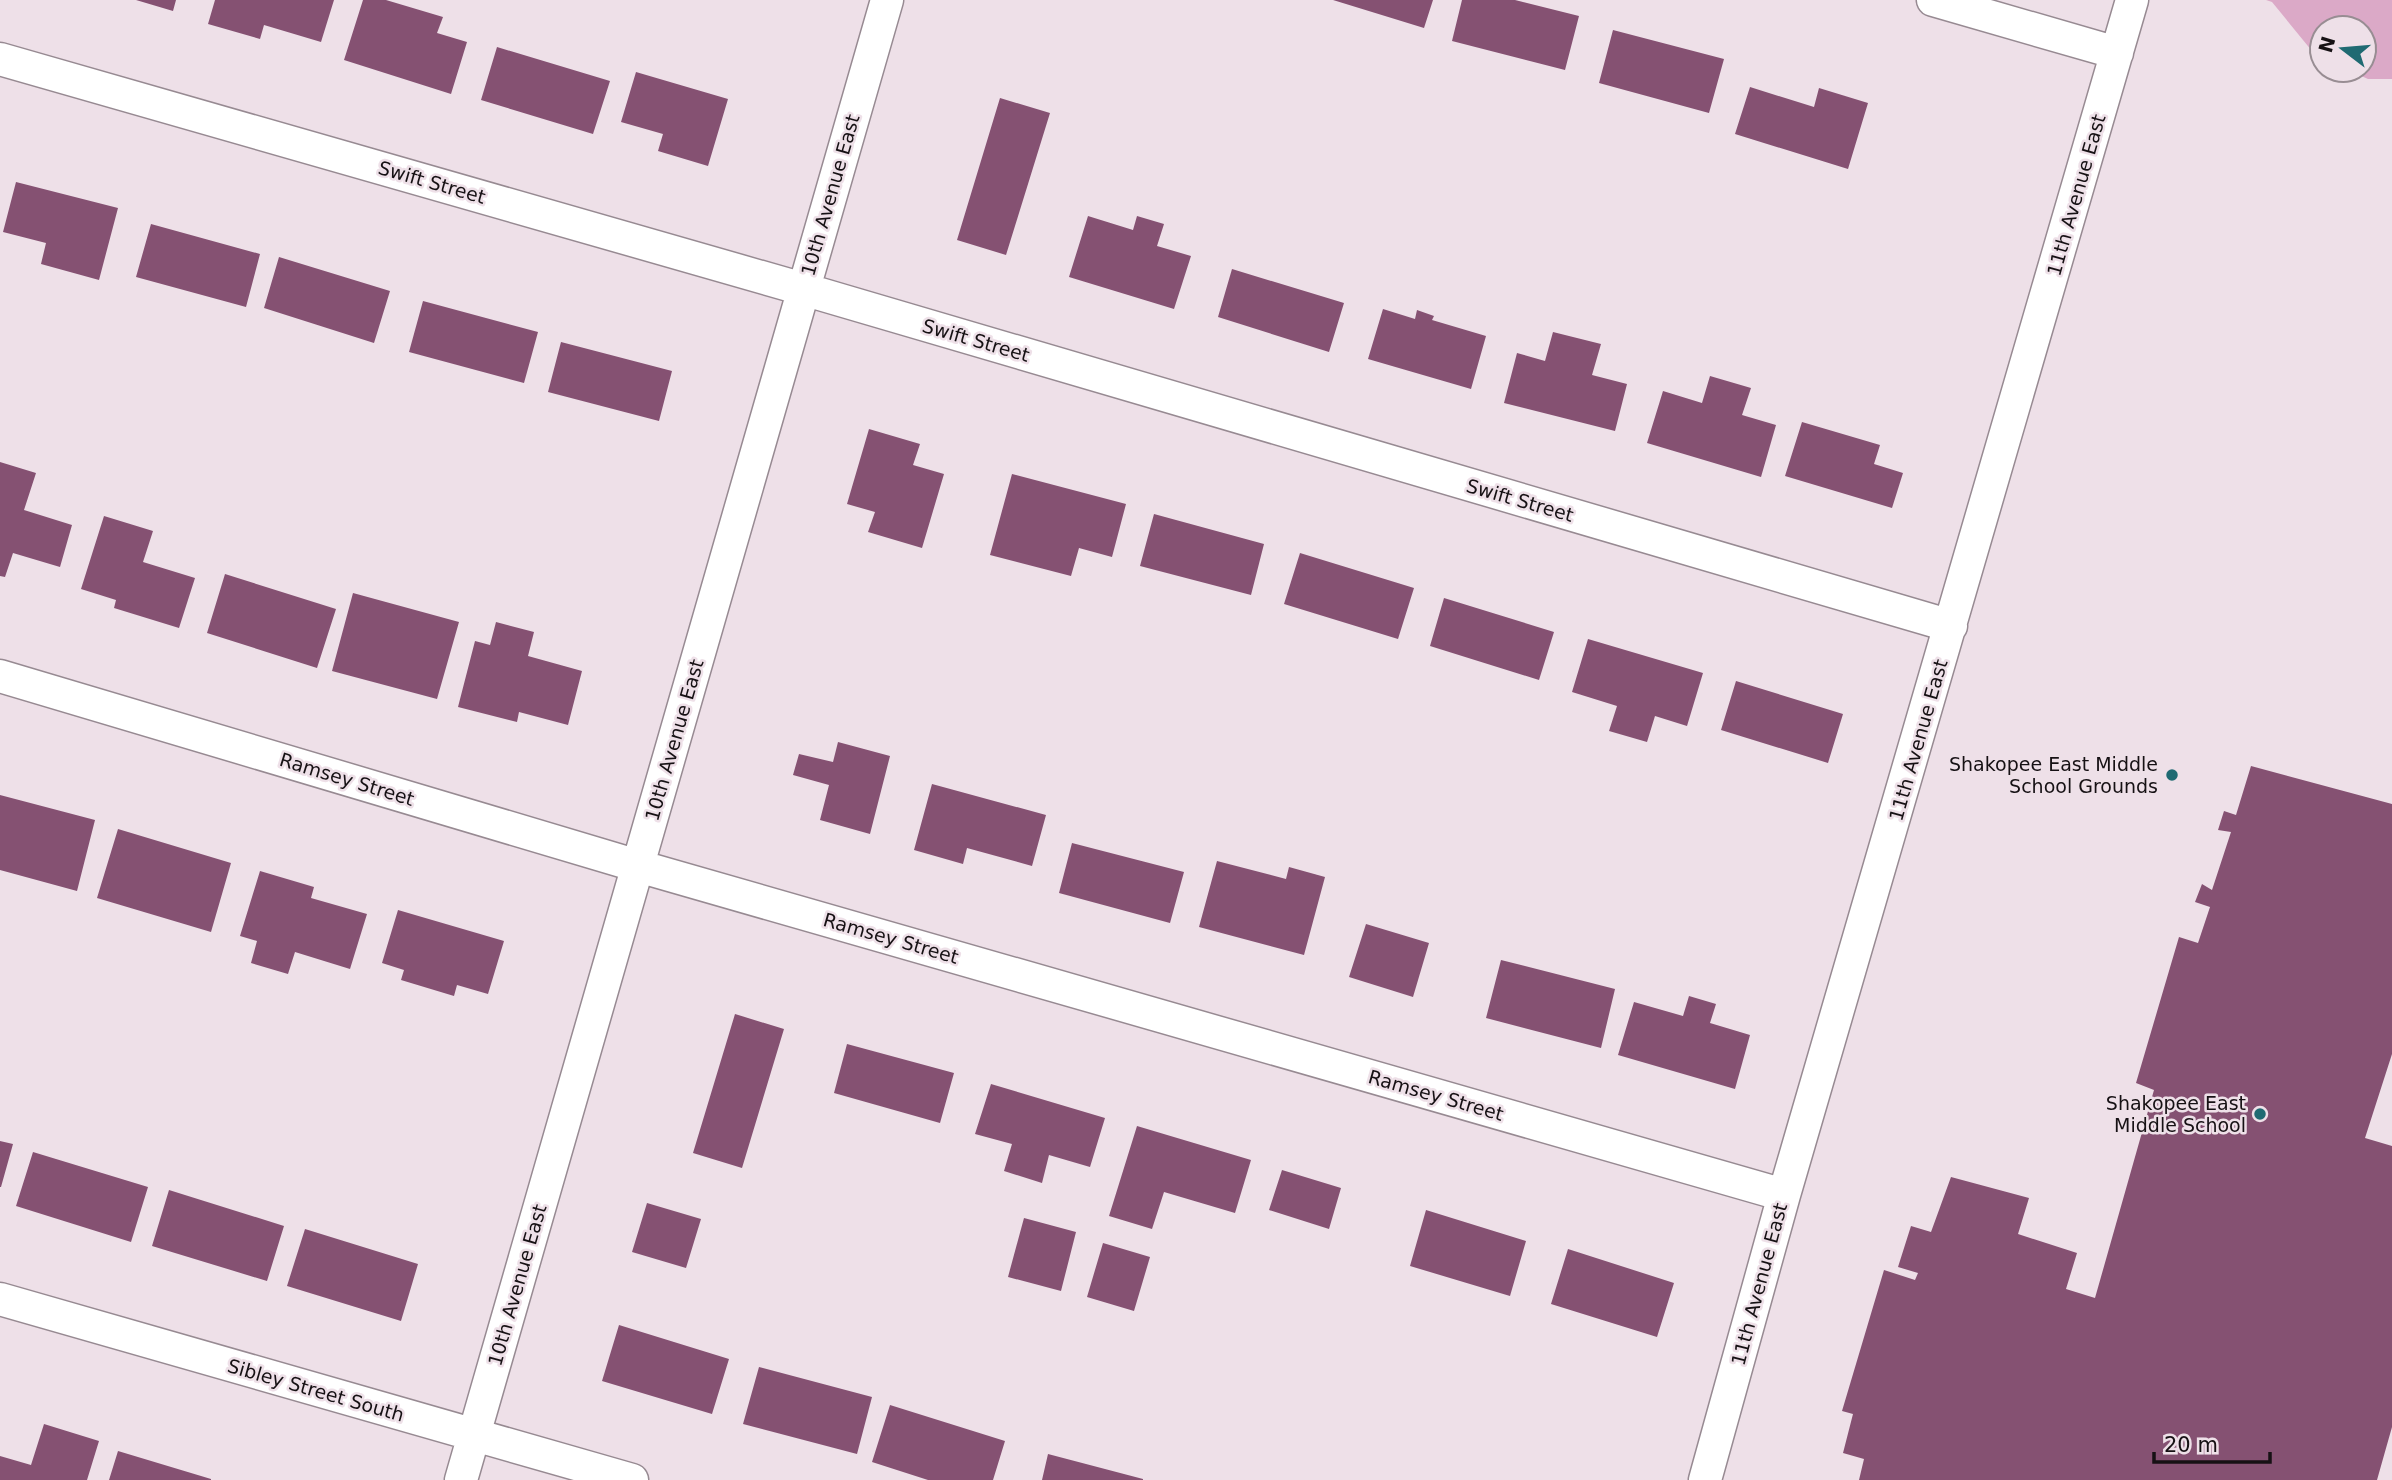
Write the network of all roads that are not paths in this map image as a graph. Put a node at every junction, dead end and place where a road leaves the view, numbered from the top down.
1 (887, 0) edge
2 (1933, 0) edge
3 (2132, 0) edge
4 (2117, 53) junction
5 (0, 59) edge
6 (803, 289) junction
7 (1951, 626) junction
8 (0, 676) edge
9 (638, 866) junction
10 (1784, 1195) junction
11 (0, 1300) edge
12 (474, 1436) junction
13 (461, 1480) edge
14 (632, 1480) edge
15 (1705, 1480) edge

1 - 6 street, 10th Avenue East
2 - 4 street
3 - 4 street, 11th Avenue East
4 - 7 street, 11th Avenue East
5 - 6 street, Swift Street
6 - 7 street, Swift Street
6 - 9 street, 10th Avenue East
7 - 10 street, 11th Avenue East
8 - 9 street, Ramsey Street
9 - 10 street, Ramsey Street
9 - 12 street, 10th Avenue East
10 - 15 street, 11th Avenue East
11 - 12 street, Sibley Street South
12 - 13 street, 10th Avenue East
12 - 14 street, Sibley Street South

